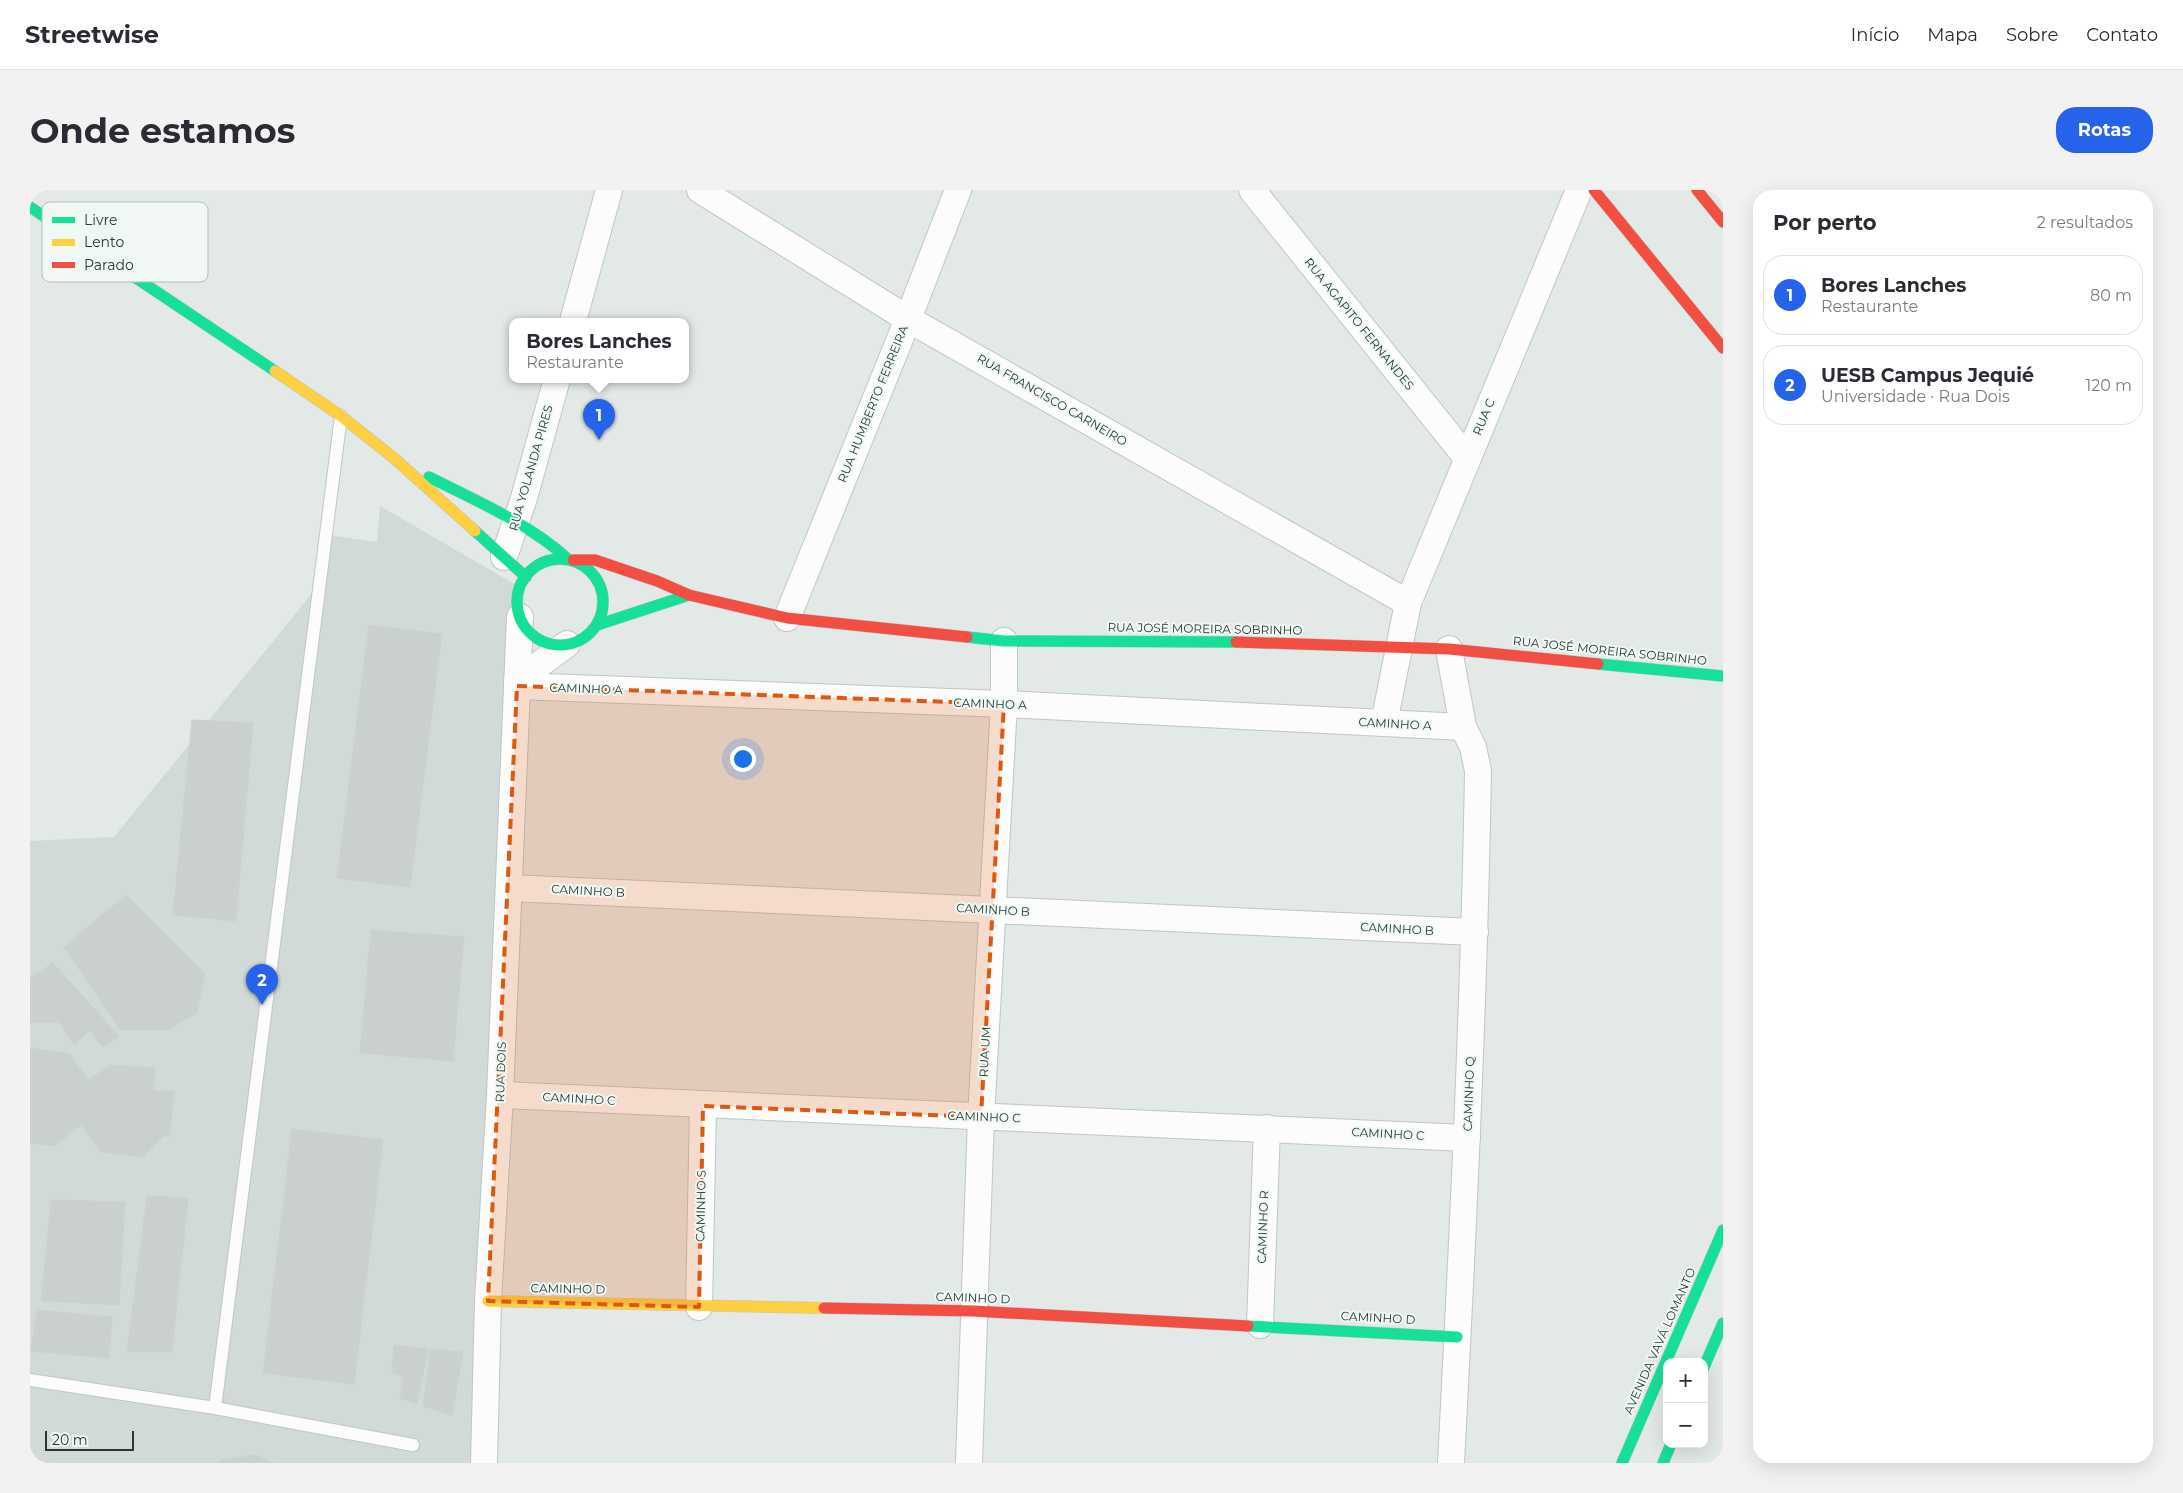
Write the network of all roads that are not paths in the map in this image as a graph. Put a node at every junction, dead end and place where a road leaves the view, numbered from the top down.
1 (609, 190) edge
2 (700, 190) edge
3 (958, 190) edge
4 (1252, 190) edge
5 (1580, 190) edge
6 (1594, 190) edge
7 (1697, 190) edge
8 (30, 207) edge
9 (42, 215) edge
10 (1723, 222) edge
11 (142, 282) edge
12 (574, 318) edge
13 (908, 319) junction
14 (1723, 348) edge
15 (556, 383) edge
16 (341, 416) junction
17 (1467, 458) junction
18 (395, 459) junction
19 (516, 523) junction
20 (504, 558) junction
21 (570, 560) junction
22 (526, 577) junction
23 (689, 595) junction
24 (1408, 603) junction
25 (520, 617) junction
26 (787, 618) junction
27 (597, 625) junction
28 (1004, 641) junction
29 (567, 644) junction
30 (1399, 647) junction
31 (1449, 649) junction
32 (1723, 676) edge
33 (517, 684) junction
34 (1004, 704) junction
35 (1384, 723) junction
36 (1464, 727) junction
37 (510, 888) junction
38 (992, 910) junction
39 (1475, 932) junction
40 (500, 1096) junction
41 (703, 1106) junction
42 (981, 1117) junction
43 (1267, 1128) junction
44 (1467, 1138) junction
45 (1723, 1230) edge
46 (488, 1301) junction
47 (699, 1306) junction
48 (973, 1311) junction
49 (1723, 1323) edge
50 (1260, 1325) junction
51 (1457, 1337) junction
52 (1708, 1358) edge
53 (30, 1380) edge
54 (215, 1408) junction
55 (413, 1446) dead end
56 (1669, 1448) edge
57 (484, 1463) edge
58 (968, 1463) edge
59 (1451, 1463) edge
60 (1622, 1463) edge
61 (1663, 1463) edge

1 - 12 street
2 - 13 street, RUA FRANCISCO CARNEIRO
3 - 13 street, RUA HUMBERTO FERREIRA
4 - 17 street, RUA AGAPITO FERNANDES
5 - 17 street, RUA C
6 - 14 street
7 - 10 street
8 - 9 street
11 - 16 street
13 - 24 street, RUA FRANCISCO CARNEIRO
13 - 26 street, RUA HUMBERTO FERREIRA
15 - 19 street, RUA YOLANDA PIRES
16 - 18 street
16 - 54 lane
17 - 24 street, RUA C
18 - 19 street
18 - 20 street
19 - 20 street, RUA YOLANDA PIRES
19 - 21 street
20 - 22 street
21 - 22 street
21 - 23 street, RUA JOSÉ MOREIRA SOBRINHO
21 - 27 street
22 - 25 street
23 - 26 street, RUA JOSÉ MOREIRA SOBRINHO
23 - 27 street
24 - 30 street, RUA C
25 - 29 street
25 - 33 street, RUA DOIS
26 - 28 street, RUA JOSÉ MOREIRA SOBRINHO
27 - 29 street
28 - 30 street, RUA JOSÉ MOREIRA SOBRINHO
28 - 34 street, RUA UM
29 - 33 street
30 - 31 street, RUA JOSÉ MOREIRA SOBRINHO
30 - 35 street, RUA C
31 - 32 street, RUA JOSÉ MOREIRA SOBRINHO
31 - 36 street, CAMINHO Q
33 - 34 street, CAMINHO A
33 - 37 street, RUA DOIS
34 - 35 street, CAMINHO A
34 - 38 street, RUA UM
35 - 36 street, CAMINHO A
36 - 39 street, CAMINHO Q
37 - 38 street, CAMINHO B
37 - 40 street, RUA DOIS
38 - 39 street, CAMINHO B
38 - 42 street, RUA UM
39 - 44 street, CAMINHO Q
40 - 41 street, CAMINHO C
40 - 46 street, RUA DOIS
41 - 42 street, CAMINHO C
41 - 47 street, CAMINHO S
42 - 43 street, CAMINHO C
42 - 48 street, RUA UM
43 - 44 street, CAMINHO C
43 - 50 street, CAMINHO R
44 - 51 street, CAMINHO Q
45 - 60 street, AVENIDA VAVÁ LOMANTO
46 - 47 street, CAMINHO D
46 - 57 street, RUA DOIS
47 - 48 street, CAMINHO D
48 - 50 street, CAMINHO D
48 - 58 street, RUA UM
49 - 52 street
50 - 51 street, CAMINHO D
51 - 59 street, CAMINHO Q
53 - 54 lane
54 - 55 lane
56 - 61 street

